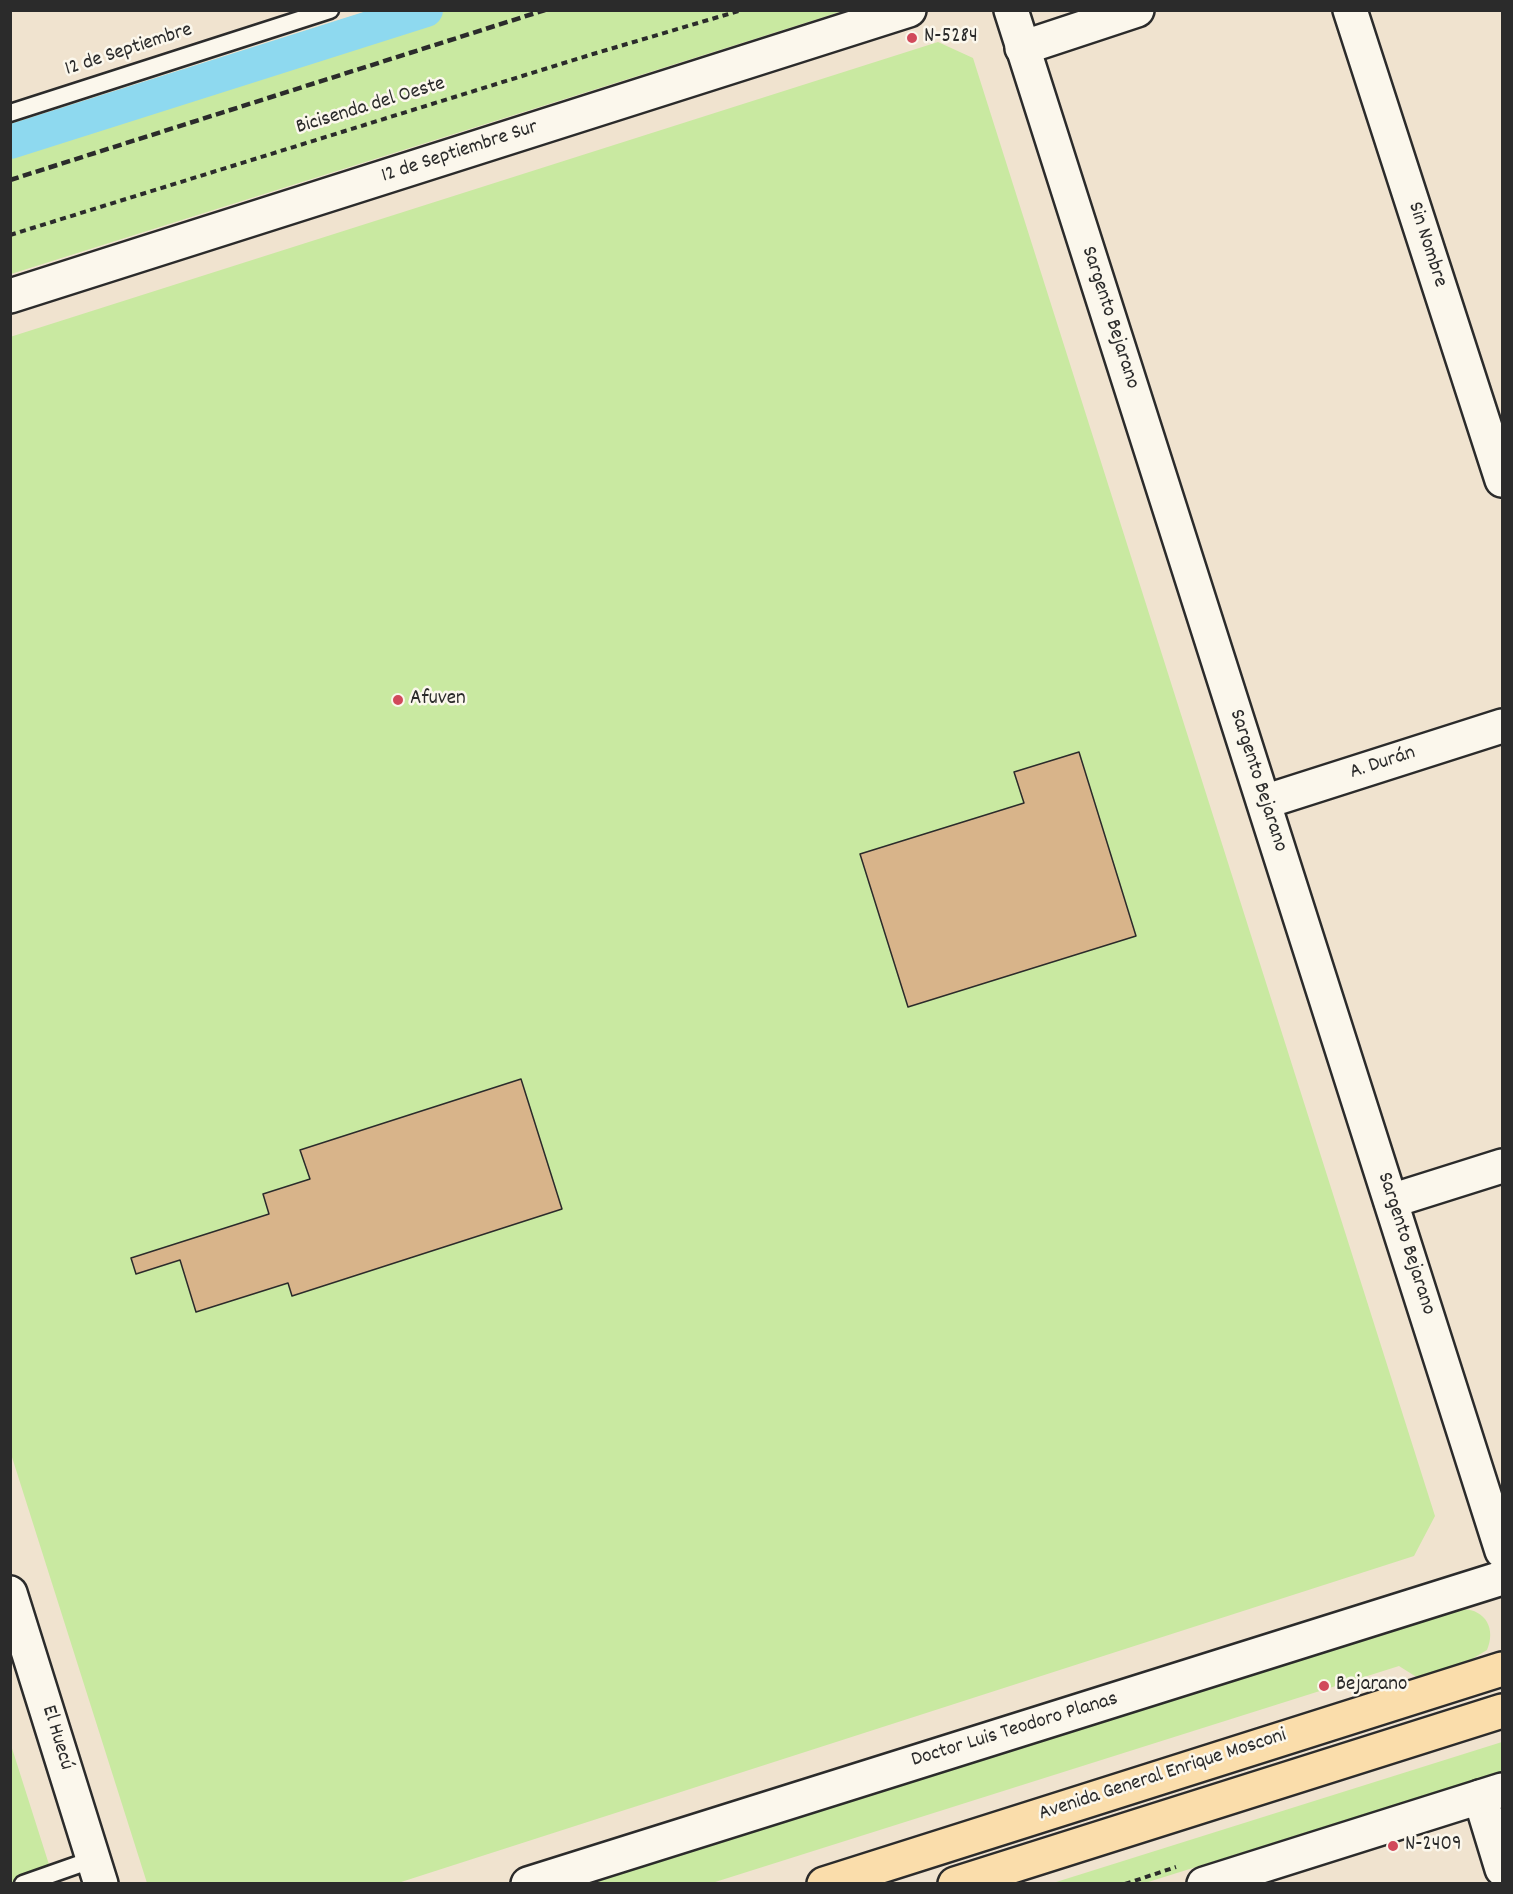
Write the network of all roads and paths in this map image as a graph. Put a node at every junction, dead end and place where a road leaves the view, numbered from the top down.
1 (330, 10) edge
2 (742, 10) edge
3 (909, 10) edge
4 (1011, 10) edge
5 (1137, 10) edge
6 (1350, 10) edge
7 (1022, 48) junction
8 (10, 113) edge
9 (10, 235) edge
10 (10, 296) edge
11 (1503, 480) edge
12 (1503, 726) edge
13 (1264, 802) junction
14 (1503, 1166) edge
15 (1391, 1201) junction
16 (1503, 1551) edge
17 (1503, 1578) edge
18 (10, 1593) edge
19 (1503, 1669) edge
20 (1503, 1711) edge
21 (1491, 1794) edge
22 (1503, 1869) edge
23 (98, 1871) edge
24 (23, 1884) edge
25 (528, 1884) edge
26 (824, 1884) edge
27 (955, 1884) edge
28 (1204, 1884) edge

1 - 8 lane, 12 de Septiembre
2 - 9 path, Bicisenda del Oeste
3 - 10 street, 12 de Septiembre Sur
4 - 7 street, Sargento Bejarano
5 - 7 street
6 - 11 street, Sin Nombre
7 - 13 street, Sargento Bejarano
12 - 13 street, A. Durán
13 - 15 street, Sargento Bejarano
14 - 15 street
15 - 16 street, Sargento Bejarano
17 - 25 street, Doctor Luis Teodoro Planas
18 - 23 street, El Huecú
19 - 26 highway, Avenida General Enrique Mosconi
20 - 27 highway, Avenida General Enrique Mosconi
21 - 22 street
21 - 28 street
23 - 24 lane

